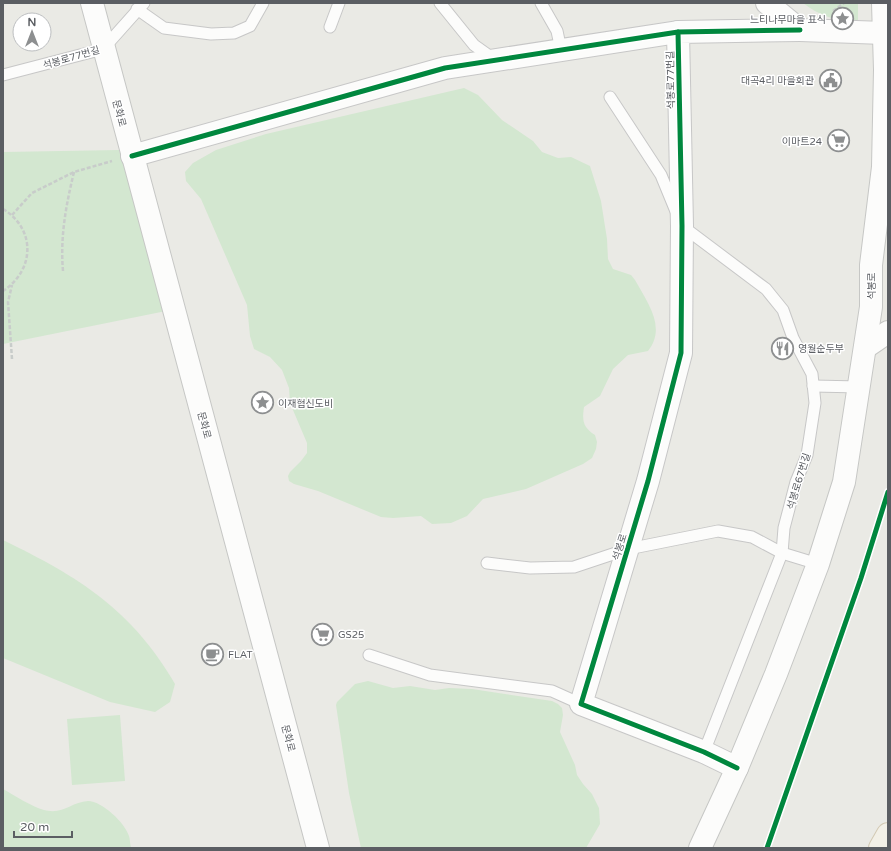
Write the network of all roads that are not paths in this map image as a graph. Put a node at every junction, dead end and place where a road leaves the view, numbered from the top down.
1 (92, 3) edge
2 (263, 3) edge
3 (339, 3) edge
4 (440, 3) edge
5 (541, 3) edge
6 (767, 3) edge
7 (882, 3) edge
8 (141, 6) edge
9 (330, 27) dead end
10 (800, 30) junction
11 (678, 32) junction
12 (884, 33) junction
13 (103, 49) junction
14 (560, 50) junction
15 (496, 60) junction
16 (3, 75) edge
17 (610, 97) dead end
18 (132, 156) junction
19 (886, 174) edge
20 (682, 226) junction
21 (880, 266) edge
22 (888, 332) edge
23 (866, 347) junction
24 (813, 386) junction
25 (860, 386) junction
26 (628, 549) junction
27 (782, 552) junction
28 (487, 563) dead end
29 (818, 564) junction
30 (369, 655) dead end
31 (581, 704) junction
32 (704, 752) junction
33 (737, 768) junction
34 (888, 834) edge
35 (314, 842) edge
36 (327, 848) edge
37 (700, 848) edge
38 (880, 848) edge

1 - 13 main road, 문화로
2 - 8 lane
3 - 9 lane
4 - 15 lane
5 - 14 lane
6 - 10 main road
7 - 12 main road, 석봉로
8 - 13 lane, 석봉로77번길
10 - 11 main road
10 - 12 main road
11 - 14 main road
11 - 20 main road, 석봉로77번길
12 - 19 main road, 석봉로
13 - 16 lane, 석봉로77번길
13 - 18 main road, 문화로
14 - 15 main road
15 - 18 main road
17 - 20 lane
18 - 35 main road, 문화로
19 - 21 main road, 석봉로
20 - 24 lane, 석봉로67번길
20 - 26 main road, 석봉로
21 - 23 main road, 석봉로
22 - 23 main road
23 - 25 main road, 석봉로
24 - 25 lane
24 - 27 lane, 석봉로67번길
25 - 29 main road, 석봉로
26 - 27 lane, 석봉로
26 - 28 lane, 석봉로
26 - 31 main road, 석봉로
27 - 29 lane, 석봉로
27 - 32 lane, 석봉로67번길
29 - 33 main road, 석봉로
30 - 31 lane
31 - 32 main road
32 - 33 main road
33 - 37 main road, 석봉로
34 - 38 main road
35 - 36 main road

